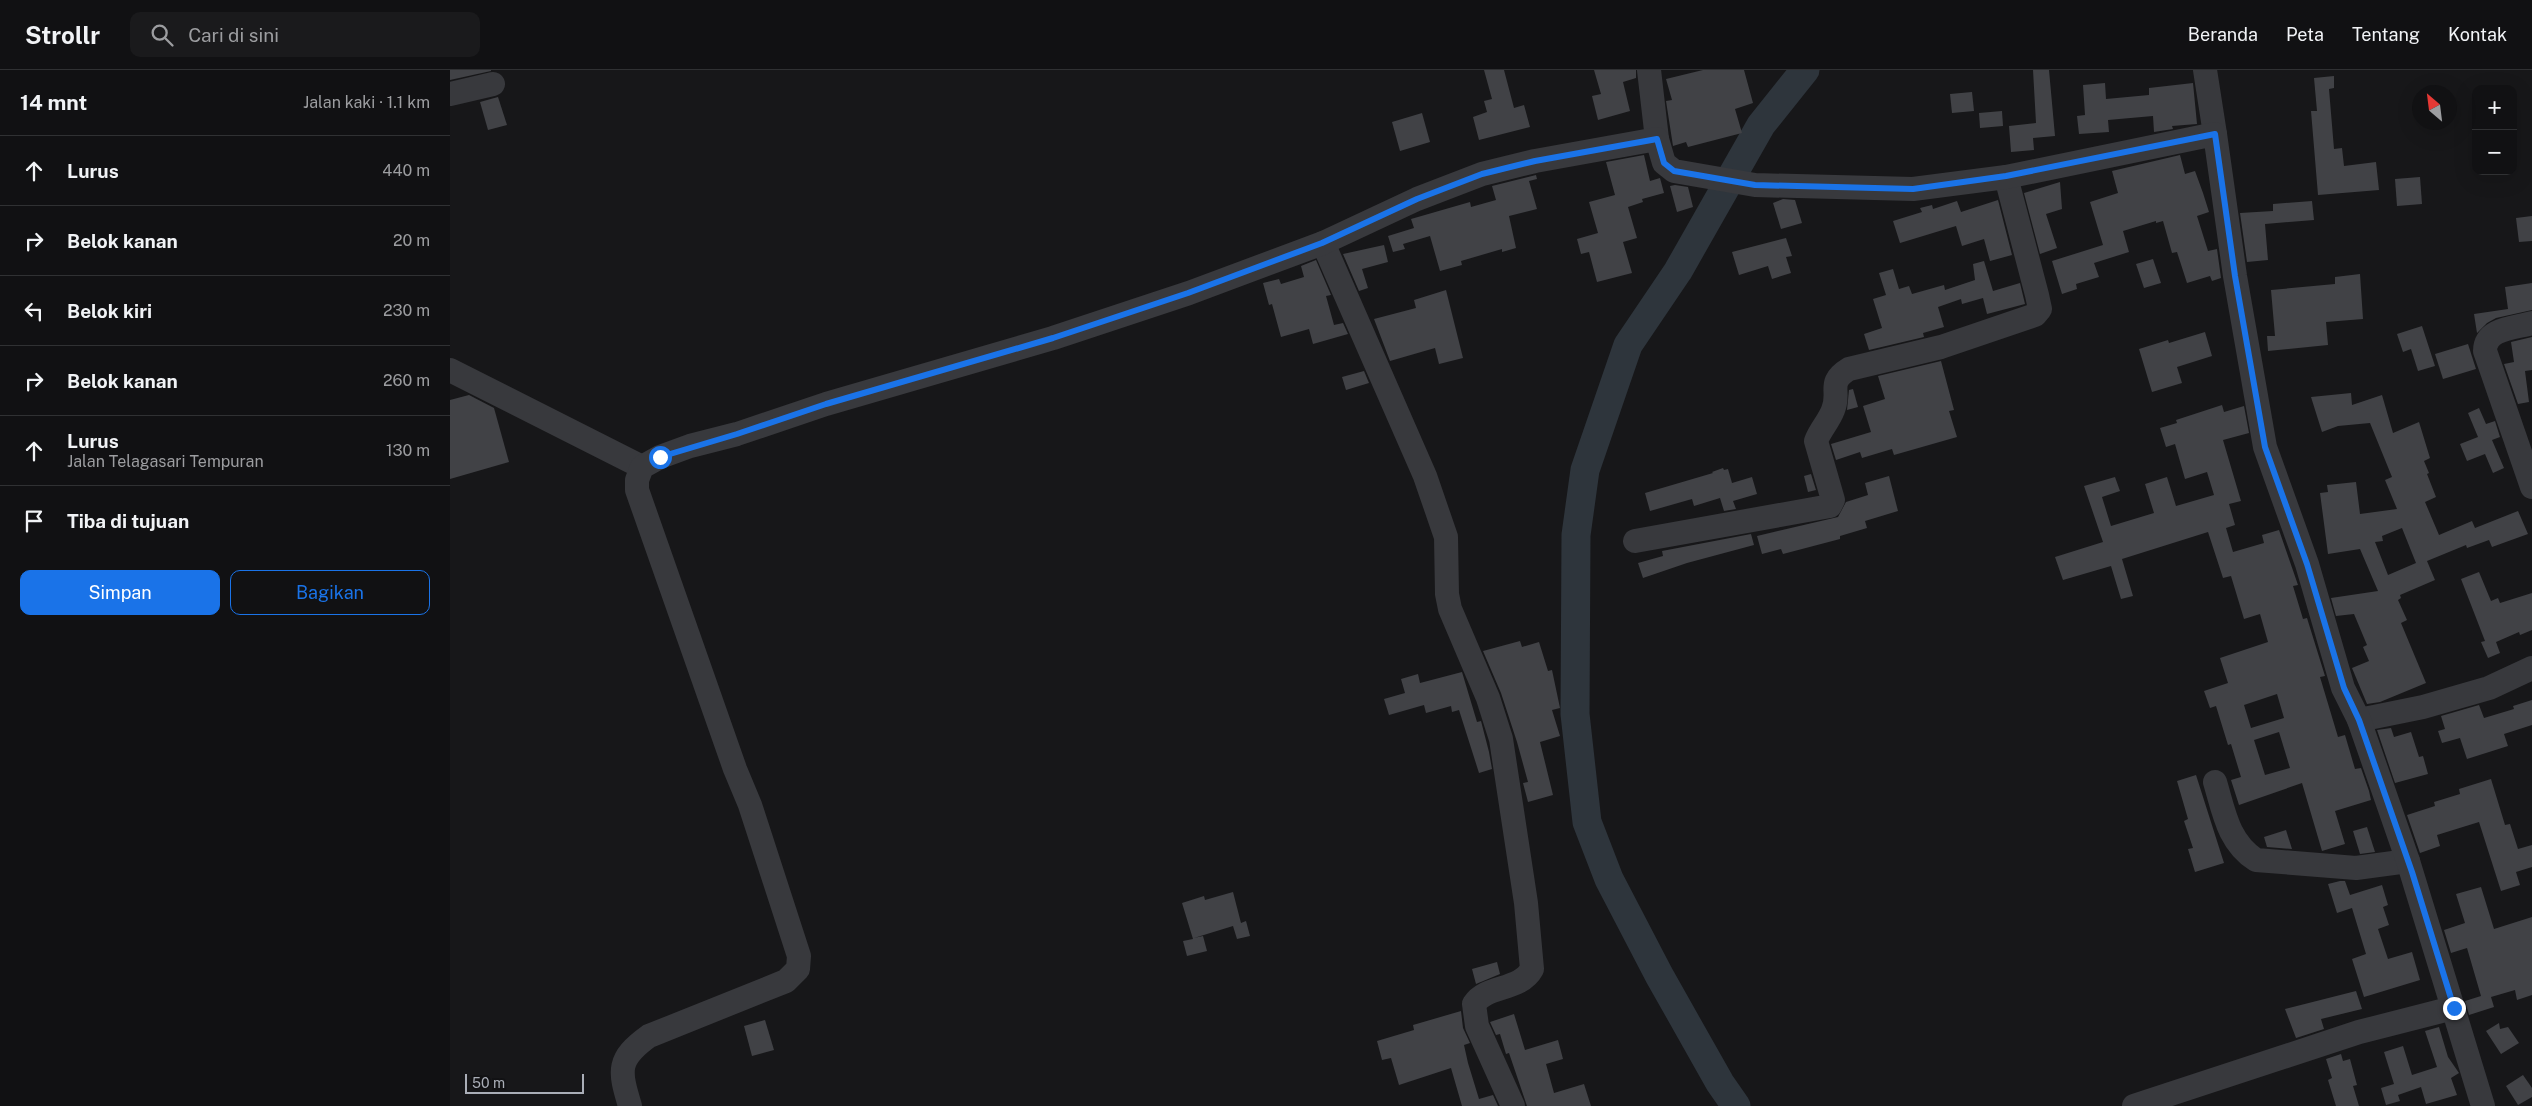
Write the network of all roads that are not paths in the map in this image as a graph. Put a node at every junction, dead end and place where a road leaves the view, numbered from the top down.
1 (1649, 70) edge
2 (2205, 70) edge
3 (493, 84) dead end
4 (450, 94) edge
5 (2215, 134) junction
6 (1657, 139) junction
7 (2006, 176) junction
8 (1322, 243) junction
9 (2532, 323) edge
10 (450, 370) edge
11 (642, 467) junction
12 (2532, 486) edge
13 (1635, 541) dead end
14 (2532, 668) edge
15 (2359, 720) junction
16 (2215, 782) dead end
17 (2408, 861) junction
18 (2454, 1008) junction
19 (630, 1106) edge
20 (1513, 1106) edge
21 (2134, 1106) edge
22 (2483, 1106) edge

1 - 6 street
2 - 5 street
3 - 4 street
5 - 7 street
5 - 15 street
6 - 7 street
6 - 8 street
7 - 13 street
8 - 11 street
8 - 20 street
9 - 12 street
10 - 11 street
11 - 19 street
14 - 15 street
15 - 17 street
16 - 17 street
17 - 18 street
18 - 21 street
18 - 22 street

